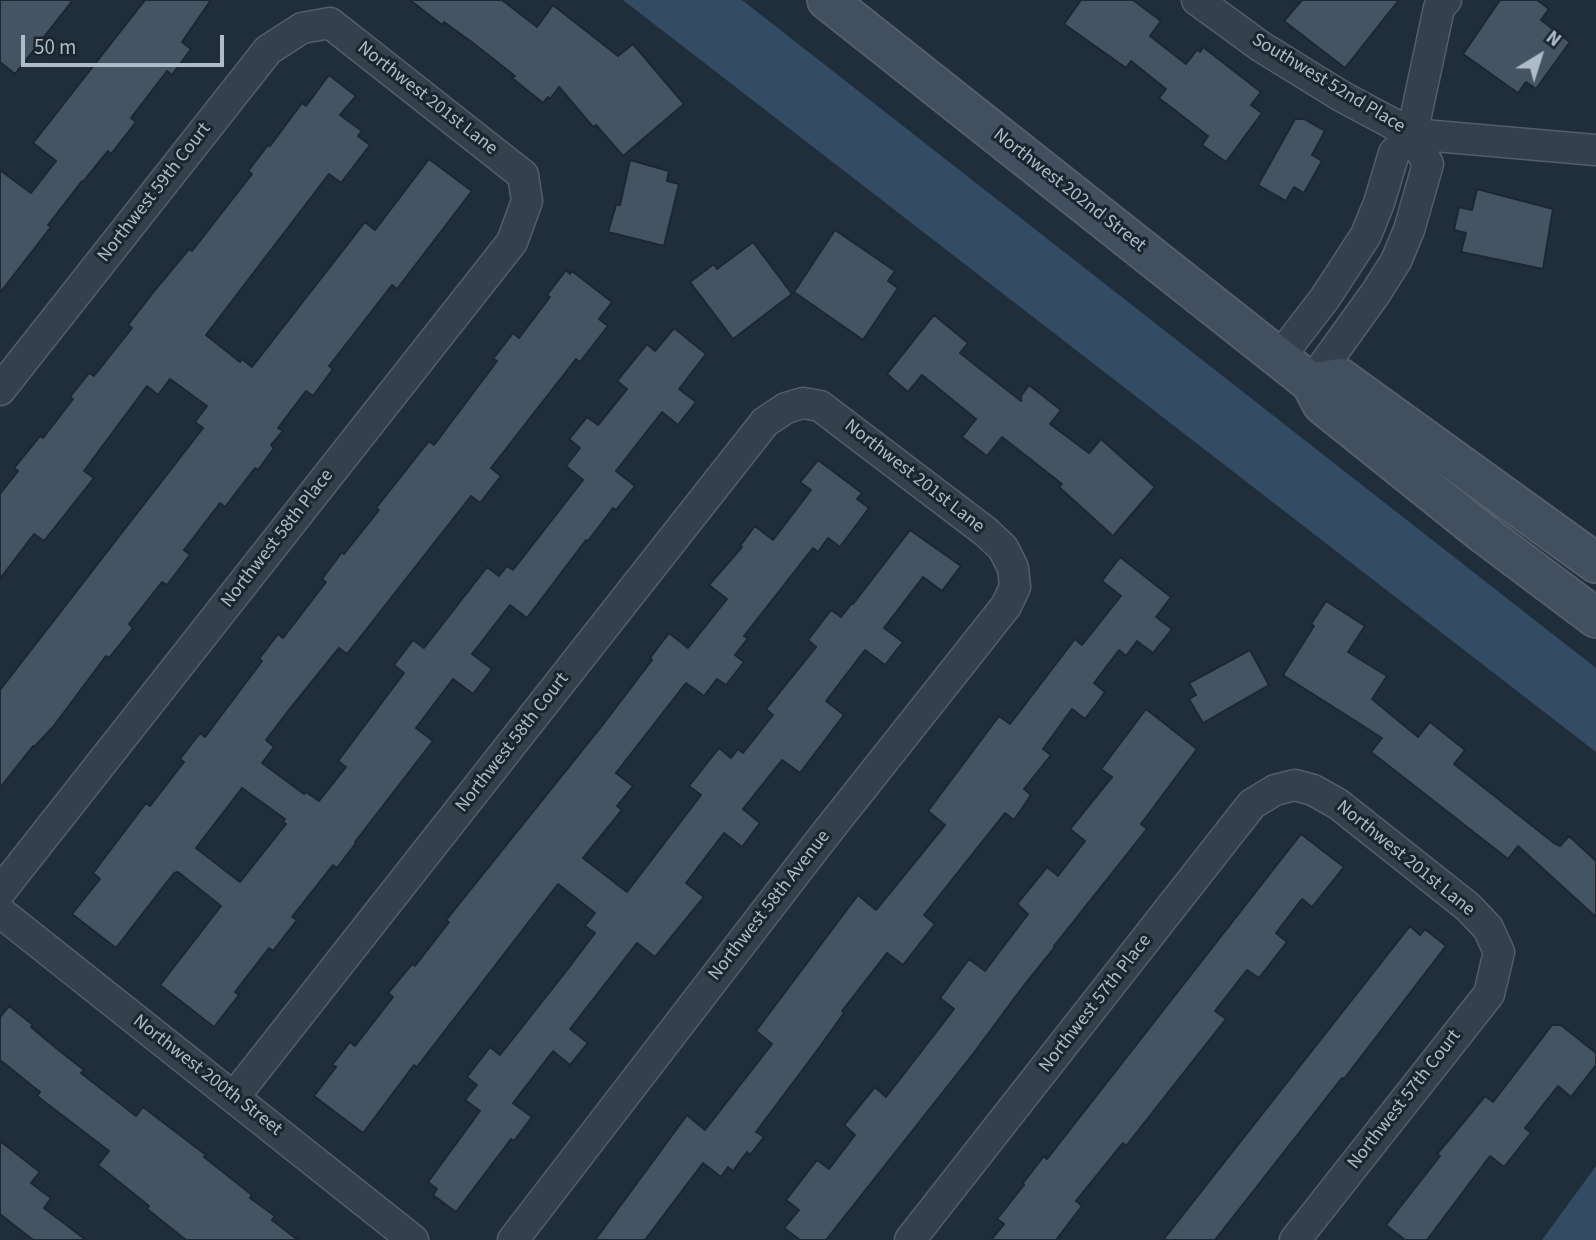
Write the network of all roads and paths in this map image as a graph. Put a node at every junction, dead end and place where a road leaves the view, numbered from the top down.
1 (827, 0) edge
2 (1197, 0) edge
3 (1446, 0) edge
4 (330, 23) joint
5 (1412, 134) junction
6 (1596, 150) edge
7 (523, 174) joint
8 (1379, 203) junction
9 (1413, 215) junction
10 (1351, 259) junction
11 (1383, 281) junction
12 (1279, 358) junction
13 (1311, 383) junction
14 (0, 390) edge
15 (803, 402) joint
16 (1596, 563) edge
17 (1013, 568) joint
18 (1596, 618) edge
19 (1295, 785) joint
20 (0, 892) edge
21 (0, 912) edge
22 (1499, 952) joint
23 (234, 1097) junction
24 (413, 1240) edge
25 (513, 1240) edge
26 (910, 1240) edge
27 (1295, 1240) edge

1 - 12 street, Northwest 202nd Street
2 - 5 street, Southwest 52nd Place
3 - 5 street
4 - 7 street, Northwest 201st Lane
4 - 14 street, Northwest 59th Court
5 - 6 street, Southwest 52nd Place
5 - 8 street
5 - 9 street
7 - 20 street, Northwest 58th Place
8 - 9 street
8 - 10 street
9 - 11 street
10 - 11 street
10 - 12 street
11 - 13 street
12 - 13 street, Northwest 202nd Street
13 - 16 street
13 - 18 street, Northwest 202nd Street
15 - 17 street, Northwest 201st Lane
15 - 23 street, Northwest 58th Court
17 - 25 street, Northwest 58th Avenue
19 - 22 street, Northwest 201st Lane
19 - 26 street, Northwest 57th Place
21 - 23 street, Northwest 200th Street
22 - 27 street, Northwest 57th Court
23 - 24 street, Northwest 200th Street

